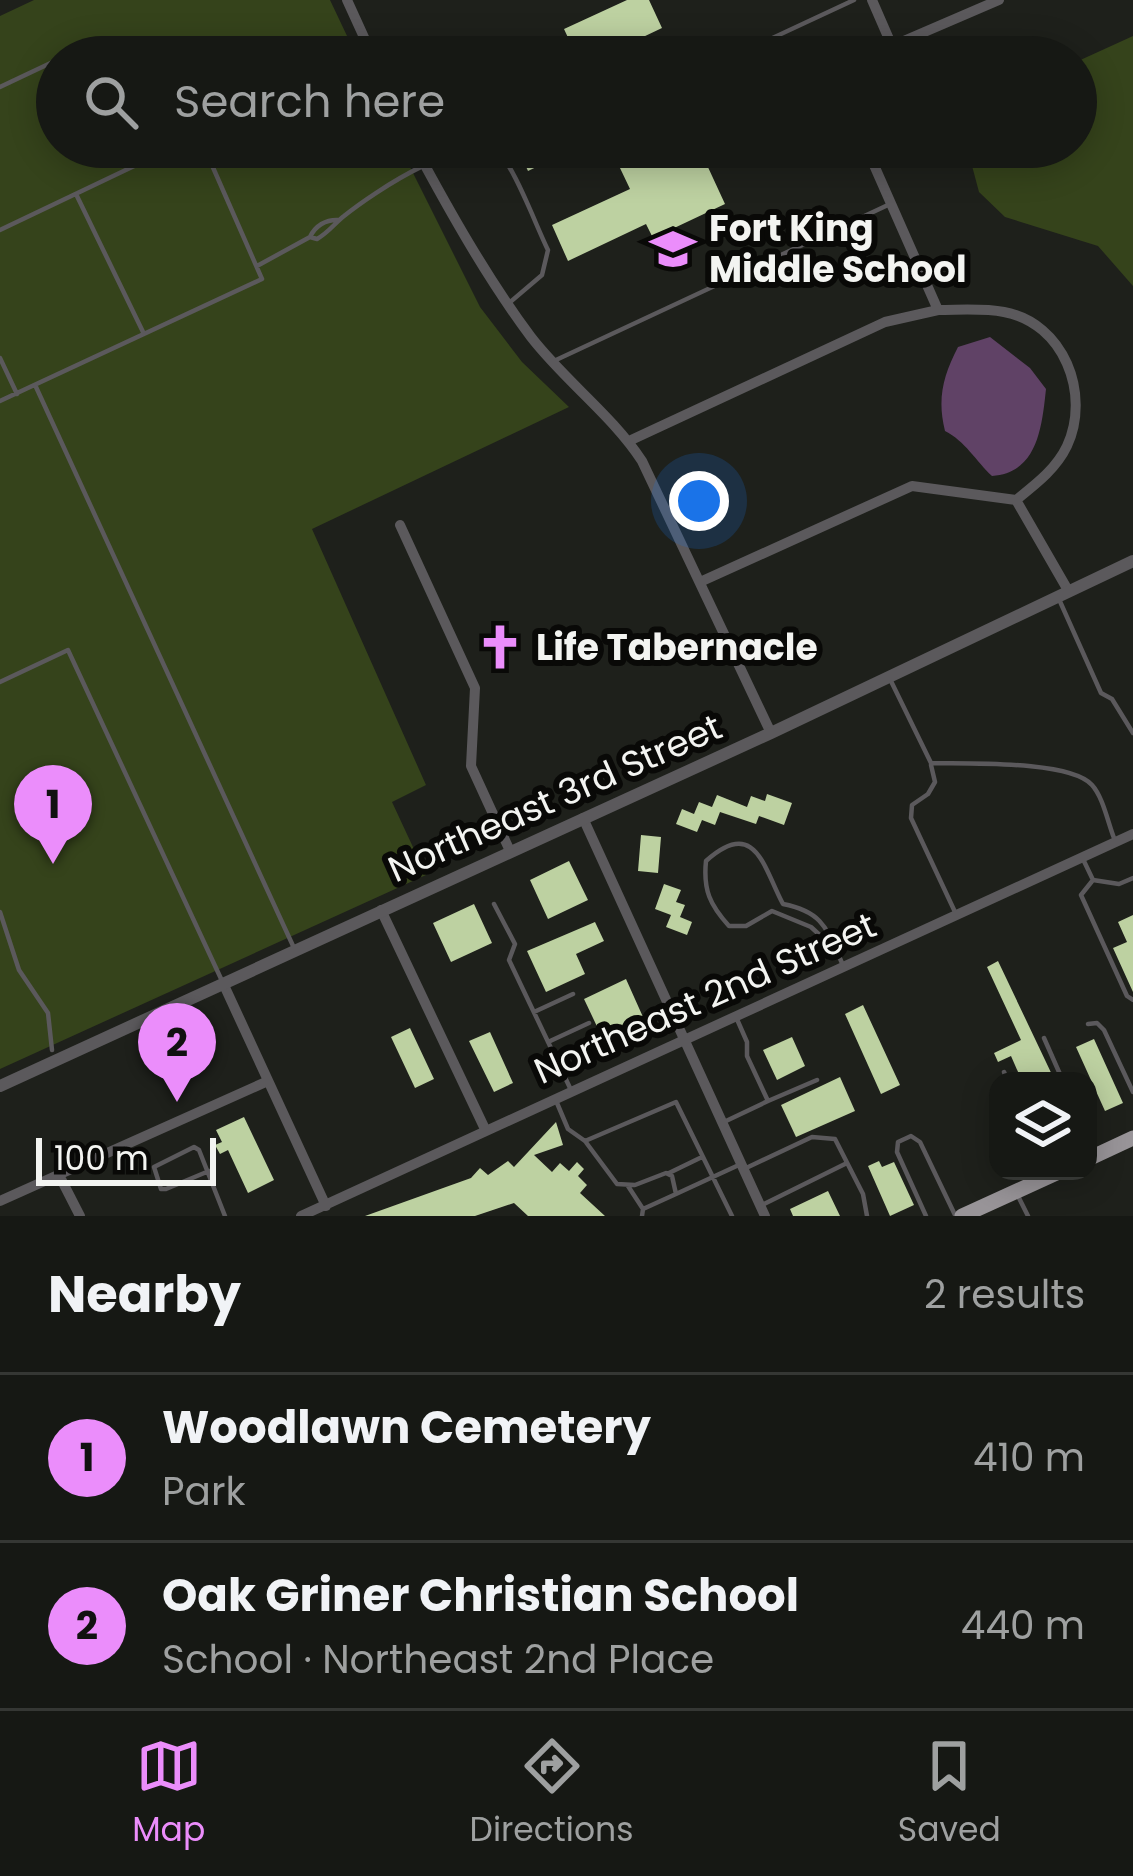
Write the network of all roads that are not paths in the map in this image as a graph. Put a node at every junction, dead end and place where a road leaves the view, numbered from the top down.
1 (347, 0) edge
2 (854, 0) edge
3 (872, 0) edge
4 (999, 0) edge
5 (363, 36) edge
6 (777, 36) edge
7 (888, 36) edge
8 (915, 36) edge
9 (36, 70) edge
10 (0, 87) edge
11 (130, 168) edge
12 (213, 168) edge
13 (422, 168) edge
14 (426, 168) edge
15 (508, 168) edge
16 (876, 168) edge
17 (76, 194) junction
18 (893, 203) junction
19 (0, 230) edge
20 (256, 267) junction
21 (508, 303) junction
22 (938, 310) junction
23 (144, 335) junction
24 (0, 358) edge
25 (553, 362) junction
26 (36, 387) junction
27 (17, 394) junction
28 (0, 401) edge
29 (629, 441) junction
30 (1016, 500) junction
31 (400, 525) dead end
32 (1133, 561) edge
33 (700, 582) junction
34 (1063, 595) junction
35 (889, 677) junction
36 (0, 682) edge
37 (771, 733) junction
38 (1133, 733) edge
39 (931, 763) junction
40 (583, 818) junction
41 (1133, 834) edge
42 (1115, 842) junction
43 (511, 851) junction
44 (1082, 857) junction
45 (1133, 878) edge
46 (1093, 880) junction
47 (494, 904) dead end
48 (381, 910) junction
49 (0, 912) edge
50 (958, 917) junction
51 (294, 948) junction
52 (836, 950) junction
53 (844, 968) junction
54 (224, 983) junction
55 (573, 994) dead end
56 (1133, 1000) edge
57 (534, 1012) junction
58 (736, 1017) junction
59 (589, 1023) dead end
60 (1088, 1024) dead end
61 (1044, 1038) dead end
62 (685, 1040) junction
63 (548, 1042) junction
64 (52, 1050) dead end
65 (1060, 1072) edge
66 (817, 1080) dead end
67 (268, 1081) junction
68 (0, 1086) edge
69 (571, 1090) junction
70 (1133, 1092) edge
71 (555, 1097) junction
72 (768, 1101) junction
73 (723, 1123) junction
74 (485, 1129) junction
75 (1133, 1138) edge
76 (585, 1141) junction
77 (1097, 1155) edge
78 (704, 1156) junction
79 (848, 1162) junction
80 (742, 1166) junction
81 (209, 1171) junction
82 (669, 1173) junction
83 (59, 1174) junction
84 (713, 1176) junction
85 (1039, 1180) edge
86 (628, 1186) junction
87 (1016, 1192) junction
88 (676, 1194) junction
89 (0, 1201) edge
90 (328, 1211) edge
91 (763, 1211) edge
92 (643, 1212) edge
93 (80, 1216) edge
94 (225, 1216) edge
95 (301, 1216) edge
96 (732, 1216) edge
97 (867, 1216) edge
98 (926, 1216) edge
99 (959, 1216) edge
100 (1028, 1216) edge

1 - 5 street
2 - 6 lane
3 - 7 street
4 - 8 street
9 - 10 lane
11 - 17 lane
12 - 20 lane
13 - 20 lane
14 - 21 street
15 - 21 lane
16 - 18 street
17 - 19 lane
17 - 23 lane
18 - 22 street
18 - 25 lane
20 - 23 lane
21 - 25 street
22 - 29 street
22 - 30 street
23 - 26 lane
24 - 27 lane
25 - 29 street
26 - 27 lane
26 - 51 lane
27 - 28 lane
29 - 33 street
30 - 33 street
30 - 34 street
31 - 43 street
32 - 34 street, Northeast 3rd Street
33 - 37 street
34 - 35 street, Northeast 3rd Street
34 - 38 lane
35 - 37 street, Northeast 3rd Street
35 - 39 lane
36 - 54 lane
37 - 40 street, Northeast 3rd Street
39 - 42 lane
39 - 50 lane
40 - 43 street, Northeast 3rd Street
40 - 62 street
41 - 42 street, Northeast 2nd Street
42 - 44 street, Northeast 2nd Street
43 - 48 street, Northeast 3rd Street
44 - 46 lane
44 - 50 street, Northeast 2nd Street
45 - 46 lane
46 - 56 lane
47 - 57 lane
48 - 51 street, Northeast 3rd Street
48 - 74 street
49 - 64 lane
50 - 53 street, Northeast 2nd Street
51 - 54 street, Northeast 3rd Street
52 - 52 lane
52 - 53 lane
53 - 58 street, Northeast 2nd Street
54 - 67 street
54 - 68 street, Northeast 3rd Street
55 - 57 lane
57 - 63 lane
58 - 62 street, Northeast 2nd Street
58 - 72 lane
59 - 63 lane
60 - 70 lane
61 - 65 lane
62 - 69 street, Northeast 2nd Street
62 - 73 street
63 - 69 lane
66 - 72 lane
67 - 83 street
67 - 90 street
69 - 71 street, Northeast 2nd Street
71 - 74 street, Northeast 2nd Street
71 - 76 lane
72 - 73 lane
73 - 80 street
74 - 90 street, Northeast 2nd Street
75 - 77 main road
76 - 78 lane
76 - 86 lane
78 - 82 lane
78 - 84 lane
79 - 80 lane
79 - 91 lane
79 - 97 lane
80 - 84 lane
80 - 91 street
81 - 81 lane
81 - 94 lane
82 - 86 lane
82 - 88 lane
83 - 89 street
83 - 93 street
84 - 88 lane
84 - 96 lane
85 - 87 main road
86 - 92 lane
87 - 99 main road
87 - 100 lane
88 - 92 lane
90 - 95 street, Northeast 2nd Street
98 - 99 lane

